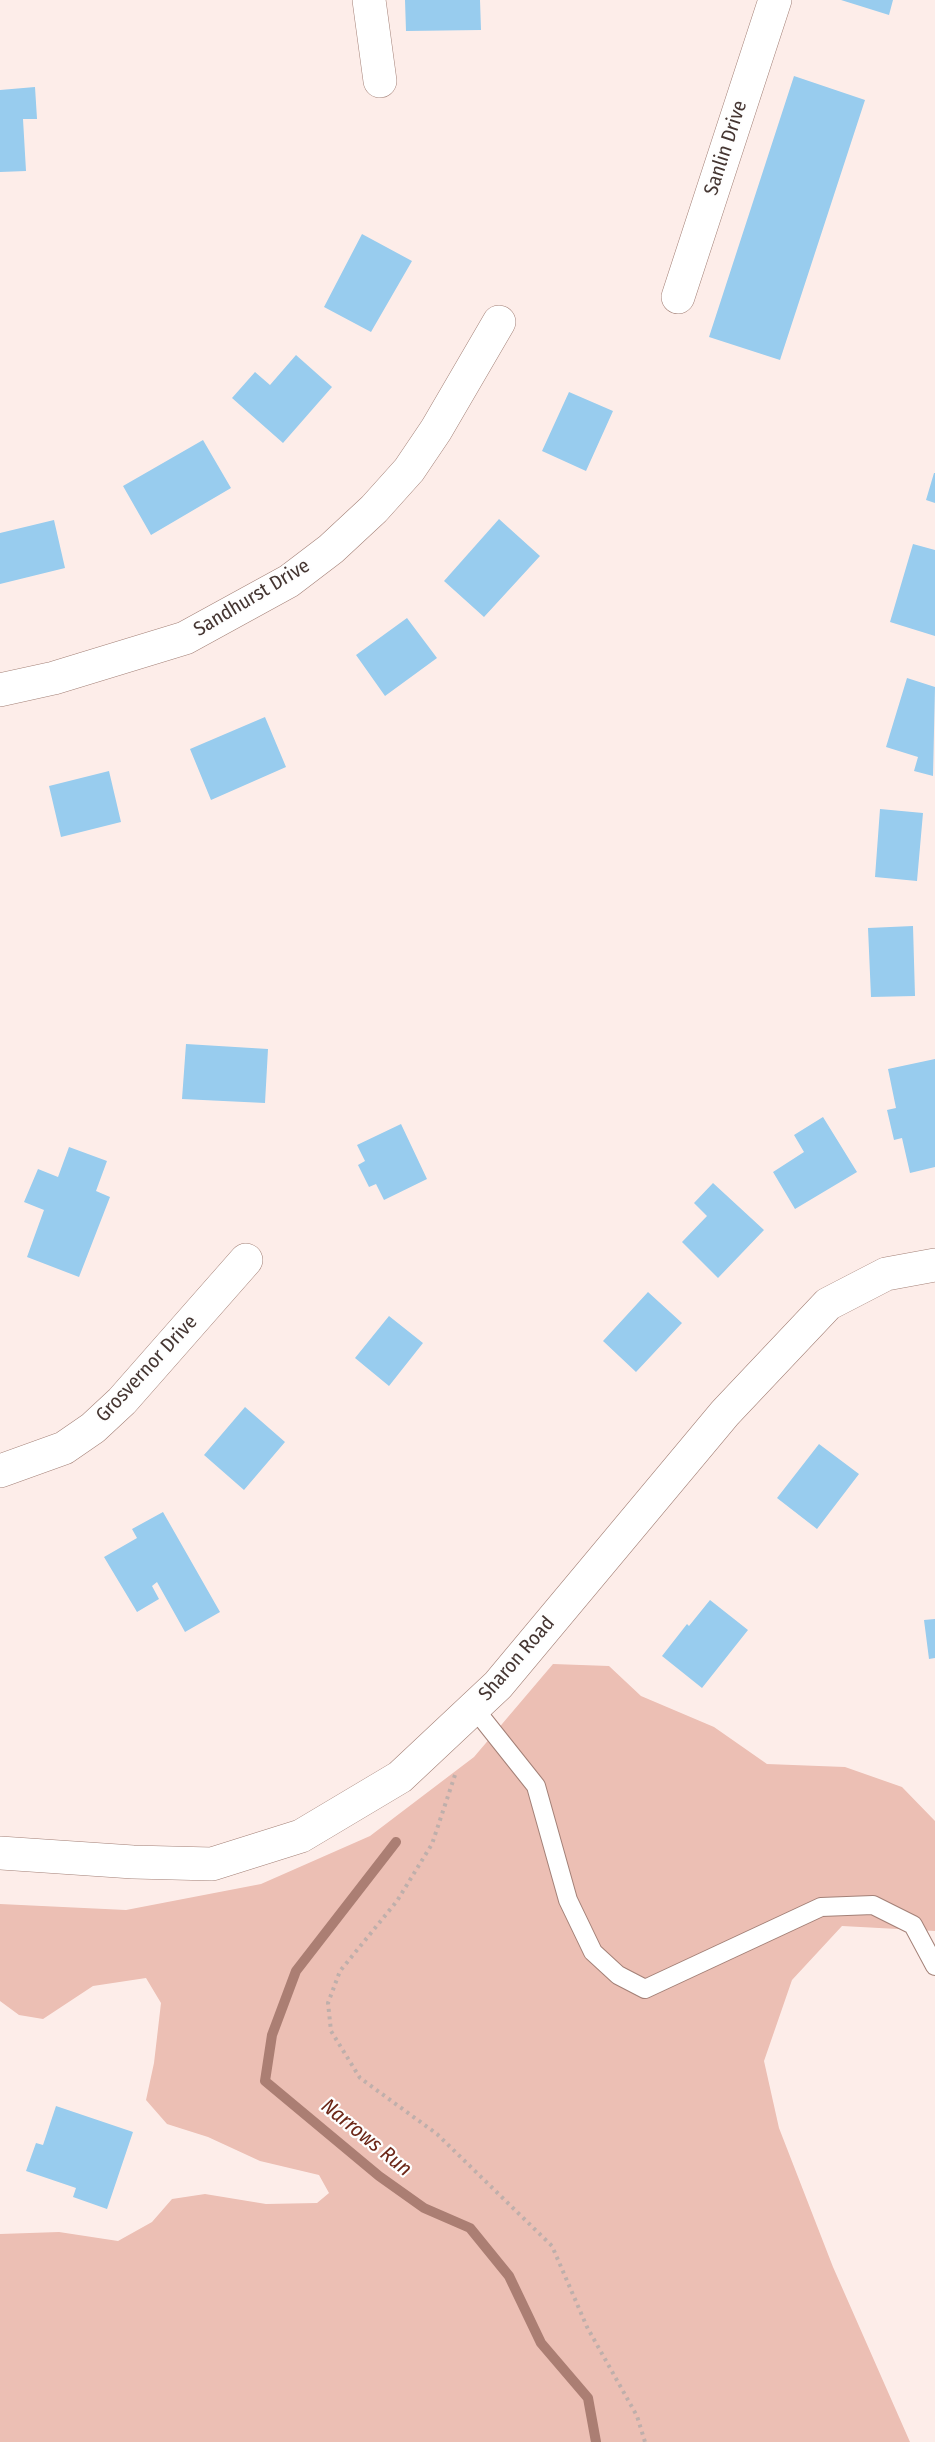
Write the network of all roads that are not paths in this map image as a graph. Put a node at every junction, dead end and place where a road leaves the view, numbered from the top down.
1 (369, 0) edge
2 (775, 0) edge
3 (380, 81) dead end
4 (678, 297) dead end
5 (499, 322) dead end
6 (0, 690) edge
7 (246, 1260) dead end
8 (935, 1265) edge
9 (0, 1471) edge
10 (474, 1708) junction
11 (0, 1853) edge
12 (935, 1966) edge

1 - 3 street
2 - 4 street, Sanlin Drive
5 - 6 street, Sandhurst Drive
7 - 9 street, Grosvernor Drive
8 - 10 street, Sharon Road
10 - 11 street, Sharon Road
10 - 12 lane

